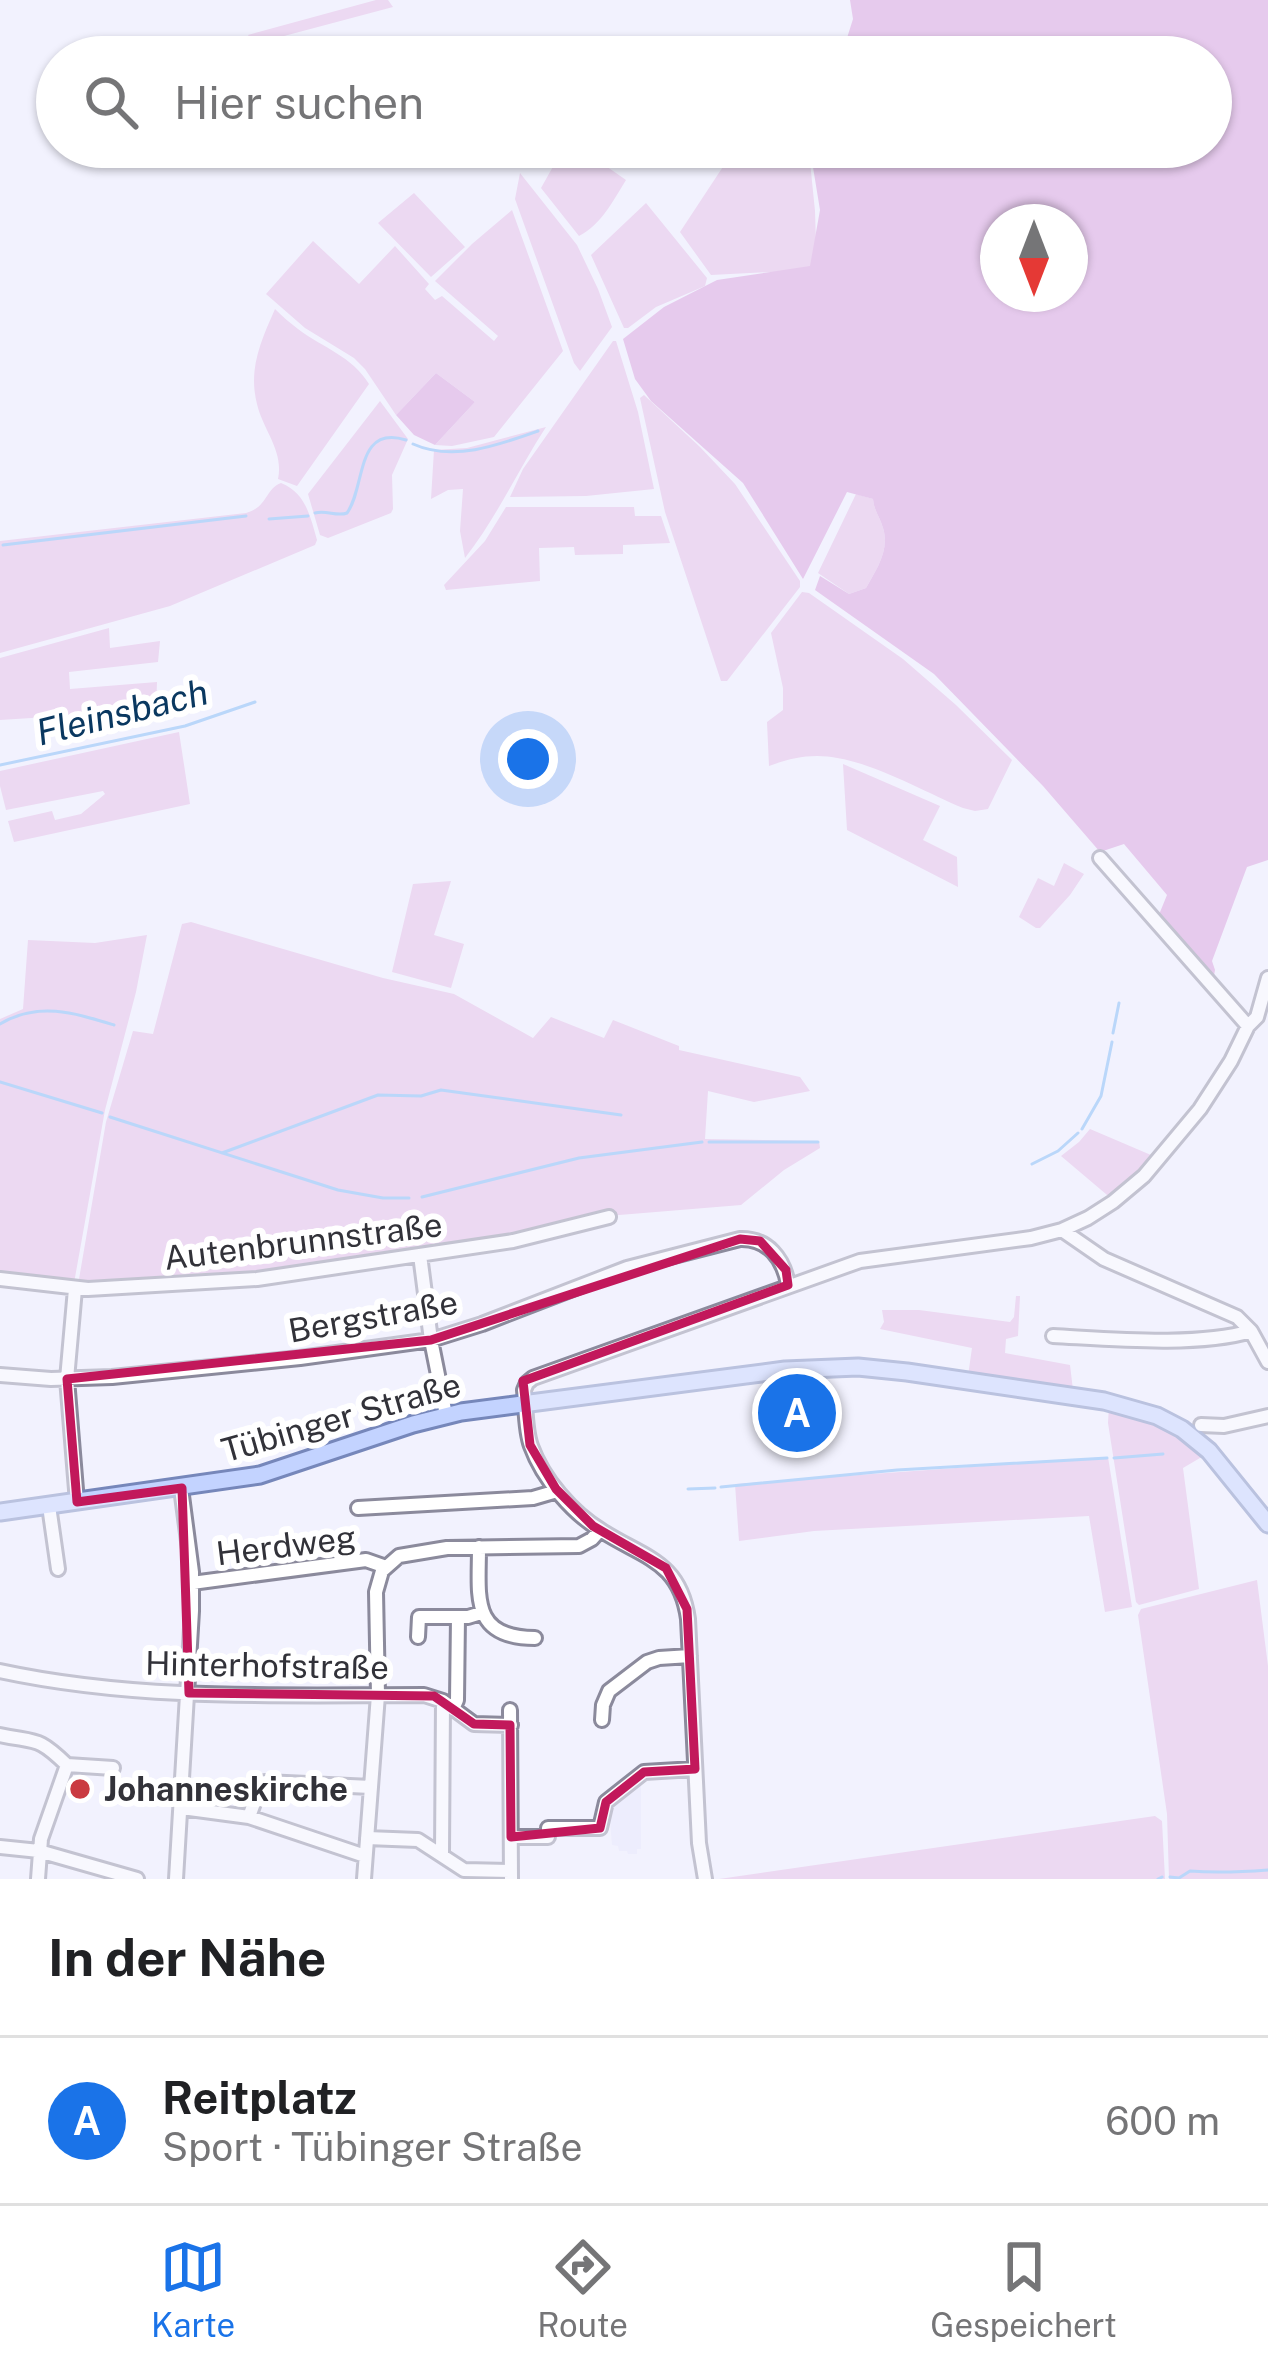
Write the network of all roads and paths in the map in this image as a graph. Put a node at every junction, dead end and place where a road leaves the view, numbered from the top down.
1 (1100, 858) dead end
2 (1268, 978) edge
3 (1248, 1026) junction
4 (609, 1217) dead end
5 (1062, 1230) junction
6 (420, 1255) junction
7 (0, 1279) edge
8 (788, 1285) junction
9 (75, 1289) junction
10 (1251, 1330) junction
11 (1054, 1336) dead end
12 (430, 1340) junction
13 (1268, 1362) edge
14 (0, 1375) edge
15 (67, 1379) junction
16 (526, 1403) junction
17 (446, 1414) junction
18 (1268, 1416) edge
19 (1201, 1425) dead end
20 (182, 1488) junction
21 (557, 1491) junction
22 (76, 1502) junction
23 (49, 1507) junction
24 (358, 1508) dead end
25 (0, 1512) edge
26 (1268, 1524) edge
27 (600, 1530) junction
28 (479, 1547) junction
29 (386, 1567) junction
30 (58, 1569) dead end
31 (192, 1583) junction
32 (481, 1613) junction
33 (458, 1617) junction
34 (418, 1637) dead end
35 (535, 1638) dead end
36 (690, 1656) junction
37 (0, 1671) edge
38 (189, 1693) junction
39 (378, 1695) junction
40 (448, 1705) junction
41 (602, 1720) dead end
42 (0, 1735) edge
43 (67, 1765) junction
44 (113, 1768) dead end
45 (695, 1769) junction
46 (371, 1787) junction
47 (182, 1808) junction
48 (250, 1817) junction
49 (511, 1837) junction
50 (367, 1838) junction
51 (0, 1847) edge
52 (39, 1851) junction
53 (442, 1855) junction
54 (365, 1856) junction
55 (504, 1875) edge
56 (38, 1879) edge
57 (137, 1879) edge
58 (176, 1879) edge
59 (364, 1879) edge
60 (705, 1879) edge

1 - 3 street
2 - 3 street
3 - 5 street
4 - 6 street, Autenbrunnstraße
5 - 8 street
5 - 10 street
6 - 9 street, Autenbrunnstraße
6 - 12 street
7 - 9 street, Autenbrunnstraße
8 - 12 street, Bergstraße
8 - 16 street
9 - 15 street
10 - 11 street
10 - 13 street
12 - 15 street, Bergstraße
12 - 17 street
14 - 15 street, Bergstraße
15 - 22 street
16 - 17 main road, Tübinger Straße
16 - 21 street
16 - 26 main road, Tübinger Straße
17 - 20 main road, Tübinger Straße
18 - 19 street
20 - 22 main road, Tübinger Straße
20 - 31 street
21 - 24 street
21 - 27 street
22 - 23 main road, Tübinger Straße
23 - 25 main road, Tübinger Straße
23 - 30 street
27 - 28 street, Herdweg
27 - 36 street
28 - 29 street, Herdweg
28 - 32 street
29 - 31 street, Herdweg
29 - 39 street
31 - 38 street
32 - 33 street
32 - 35 street
33 - 34 street
33 - 40 street
36 - 41 street
36 - 45 street
37 - 38 street, Hinterhofstraße
38 - 39 street, Hinterhofstraße
38 - 47 street
39 - 40 street, Hinterhofstraße
39 - 46 street
40 - 49 street, Hinterhofstraße
40 - 53 street
42 - 43 street
43 - 44 street
43 - 52 street
45 - 49 street
45 - 60 street
46 - 48 street
46 - 50 street
47 - 48 street
47 - 58 street
48 - 54 street
49 - 55 street
50 - 53 street
50 - 54 street
51 - 52 street
52 - 56 street
52 - 57 street
53 - 55 street
54 - 59 street

